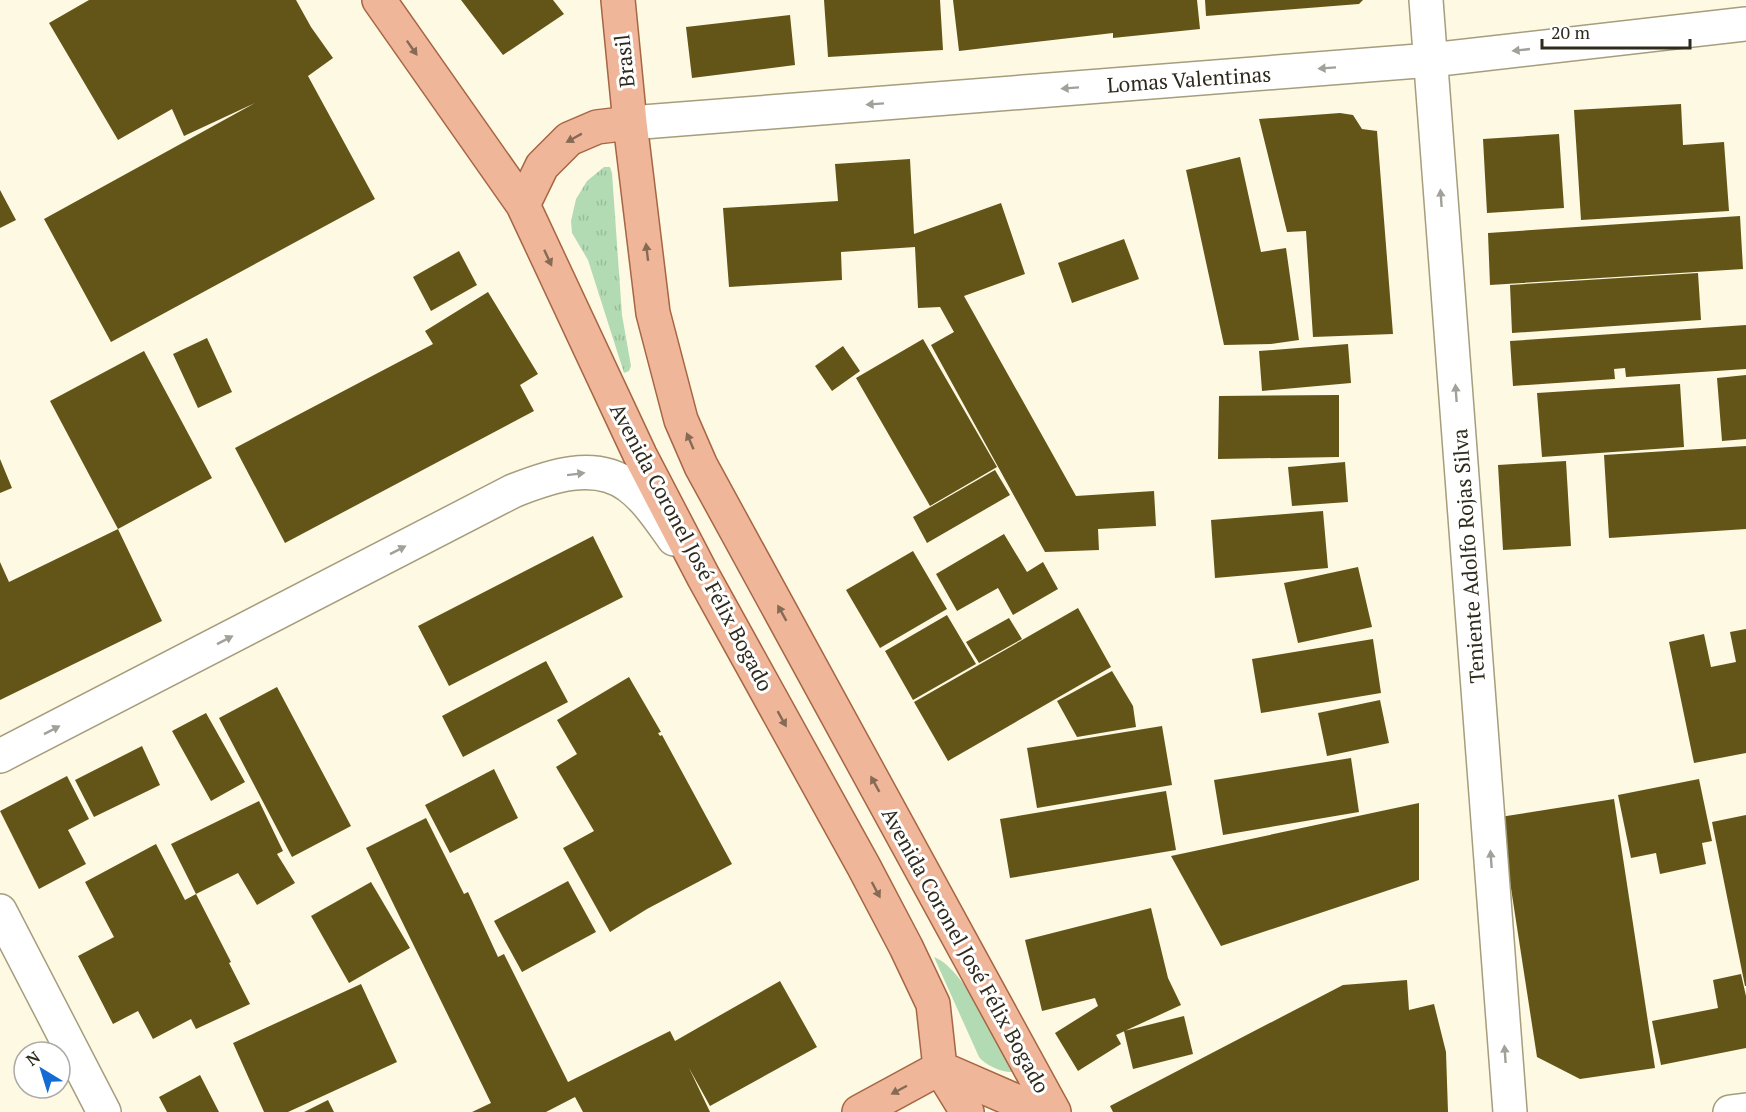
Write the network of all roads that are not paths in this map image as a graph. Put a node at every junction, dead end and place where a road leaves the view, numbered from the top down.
1 (379, 0) edge
2 (618, 0) edge
3 (1426, 0) edge
4 (1746, 24) edge
5 (1431, 60) junction
6 (630, 123) junction
7 (523, 205) junction
8 (703, 576) junction
9 (0, 756) edge
10 (0, 911) edge
11 (940, 1068) junction
12 (1746, 1110) edge
13 (104, 1112) edge
14 (859, 1112) edge
15 (966, 1112) edge
16 (1041, 1112) edge
17 (1054, 1112) edge
18 (1510, 1112) edge
19 (1730, 1112) edge

1 -> 7 main road, Avenida Coronel José Félix Bogado
2 - 6 main road, Brasil
3 - 5 street, Teniente Adolfo Rojas Silva
4 -> 5 street, Lomas Valentinas
5 -> 6 street, Lomas Valentinas
18 -> 5 street, Teniente Adolfo Rojas Silva
6 -> 7 main road
17 -> 6 main road, Avenida Coronel José Félix Bogado
7 -> 8 main road, Avenida Coronel José Félix Bogado
9 -> 8 street
8 -> 11 main road, Avenida Coronel José Félix Bogado
10 - 13 street
11 -> 14 main road
11 - 15 main road, Avenida Coronel José Félix Bogado
11 - 16 main road
12 - 19 street

